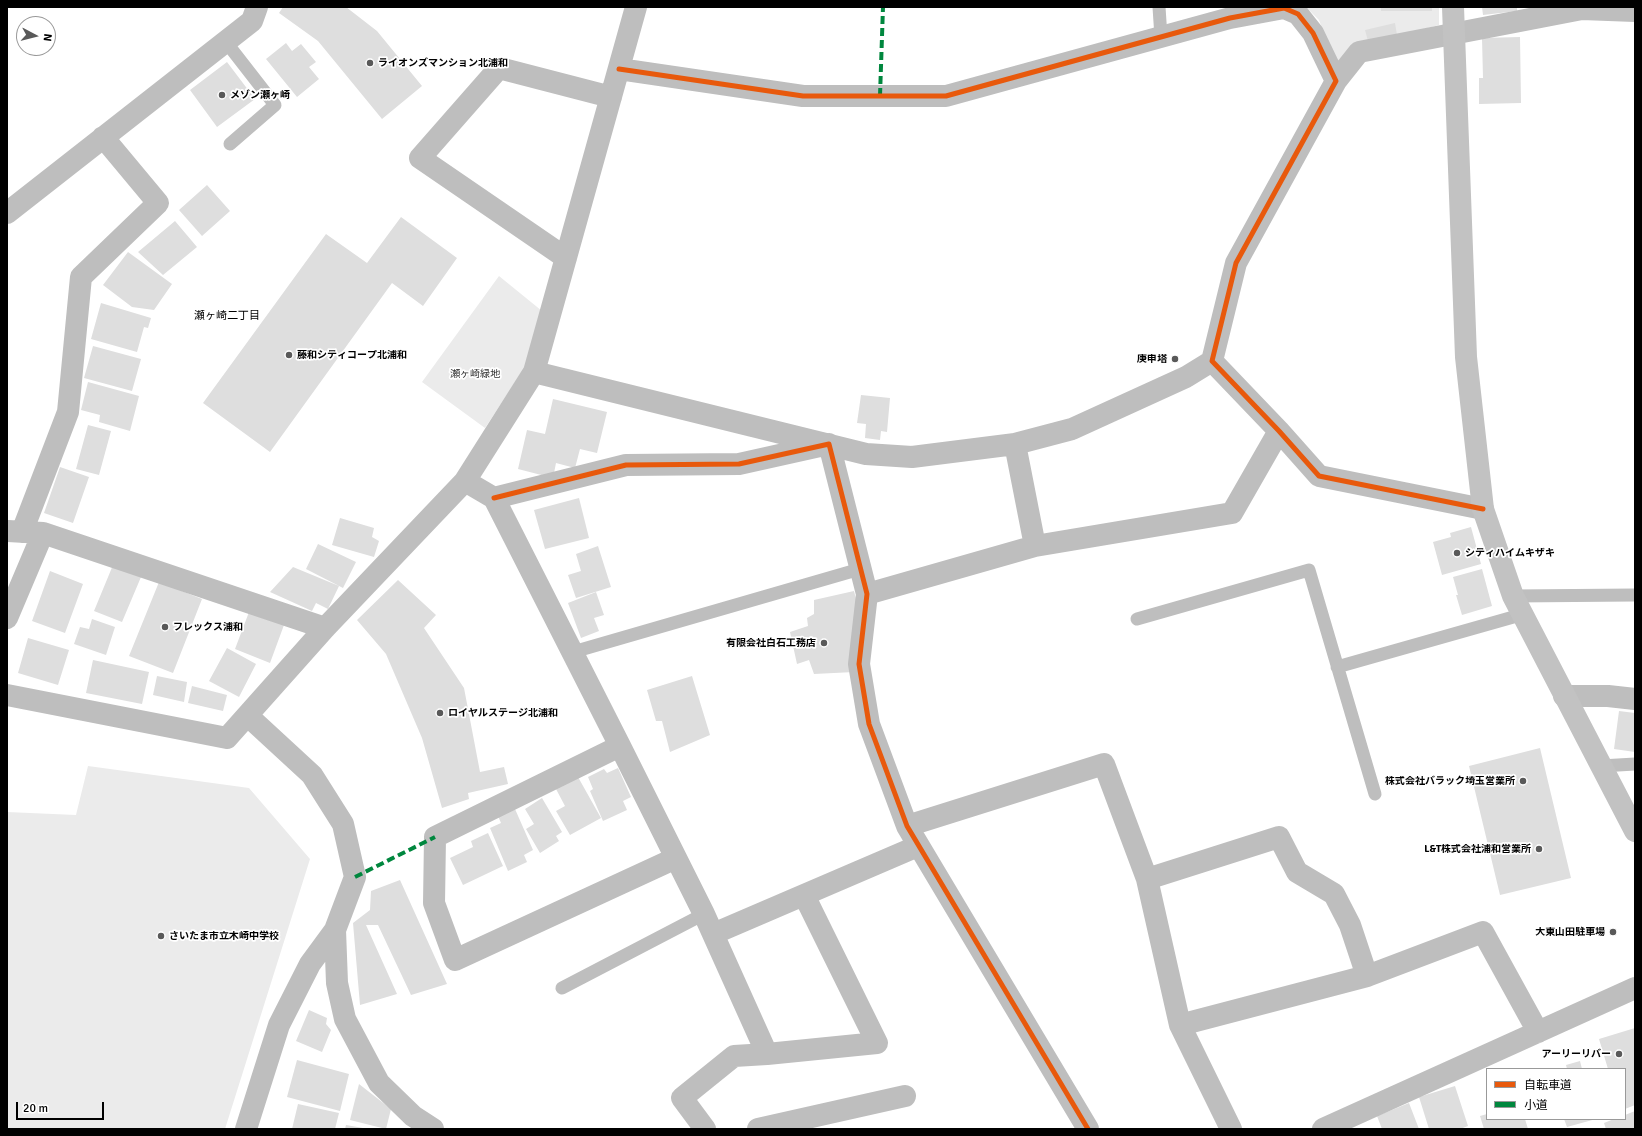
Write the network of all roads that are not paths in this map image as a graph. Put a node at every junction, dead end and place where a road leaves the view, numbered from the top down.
1 (257, 7) edge
2 (636, 7) edge
3 (1159, 7) edge
4 (1453, 7) edge
5 (1635, 10) edge
6 (1455, 34) junction
7 (1161, 37) junction
8 (226, 42) junction
9 (619, 69) junction
10 (1336, 81) junction
11 (611, 97) junction
12 (103, 137) junction
13 (230, 144) dead end
14 (7, 213) edge
15 (566, 258) junction
16 (1212, 361) junction
17 (534, 372) junction
18 (1279, 431) junction
19 (828, 444) junction
20 (1015, 444) junction
21 (465, 481) junction
22 (494, 498) junction
23 (1483, 508) junction
24 (24, 532) edge
25 (1035, 546) junction
26 (860, 568) junction
27 (867, 594) junction
28 (1635, 595) edge
29 (1518, 605) junction
30 (7, 618) edge
31 (1137, 619) dead end
32 (325, 628) junction
33 (573, 652) junction
34 (1337, 667) junction
35 (7, 695) edge
36 (1564, 696) junction
37 (1635, 699) edge
38 (248, 716) junction
39 (620, 746) junction
40 (1635, 764) edge
41 (1601, 766) junction
42 (1375, 794) dead end
43 (907, 826) junction
44 (1635, 831) edge
45 (918, 846) junction
46 (676, 858) junction
47 (1147, 879) junction
48 (804, 895) junction
49 (704, 914) junction
50 (335, 930) junction
51 (713, 934) junction
52 (1367, 976) junction
53 (562, 988) dead end
54 (1635, 988) edge
55 (1180, 1025) junction
56 (1538, 1032) junction
57 (767, 1054) junction
58 (905, 1096) dead end
59 (411, 1122) edge
60 (1326, 1128) edge
61 (246, 1129) edge
62 (433, 1129) edge
63 (705, 1129) edge
64 (758, 1129) edge
65 (1088, 1129) edge
66 (1231, 1129) edge

1 - 8 street
2 - 9 street
3 - 7 lane
4 - 6 street
5 - 6 street
6 - 10 street
6 - 23 street
7 - 9 street
7 - 10 street
8 - 12 street
8 - 13 lane
9 - 11 street
10 - 16 street
11 - 15 street
11 - 15 street
12 - 14 street
12 - 24 street
15 - 17 street
16 - 18 street
16 - 20 street
17 - 19 street
17 - 21 street
18 - 23 street
18 - 25 street
19 - 20 street
19 - 22 street
19 - 26 street
20 - 25 street
21 - 22 street
21 - 32 street
22 - 33 street
23 - 29 street
24 - 30 street
24 - 32 street
25 - 27 street
26 - 27 street
26 - 33 lane
27 - 43 street
28 - 29 lane
29 - 34 lane
29 - 36 street
31 - 34 lane
32 - 38 street
33 - 39 street
34 - 42 lane
35 - 38 street
36 - 37 street
36 - 41 street
38 - 50 street
39 - 46 street
39 - 46 street
40 - 41 lane
41 - 44 street
43 - 45 street
43 - 47 street
45 - 48 street
45 - 65 street
46 - 49 street
47 - 52 street
47 - 55 street
48 - 51 street
48 - 57 street
49 - 51 street
49 - 53 lane
50 - 59 street
50 - 61 street
51 - 57 street
52 - 55 street
52 - 56 street
54 - 56 street
55 - 66 street
56 - 60 street
57 - 63 street
58 - 64 street
59 - 62 street

